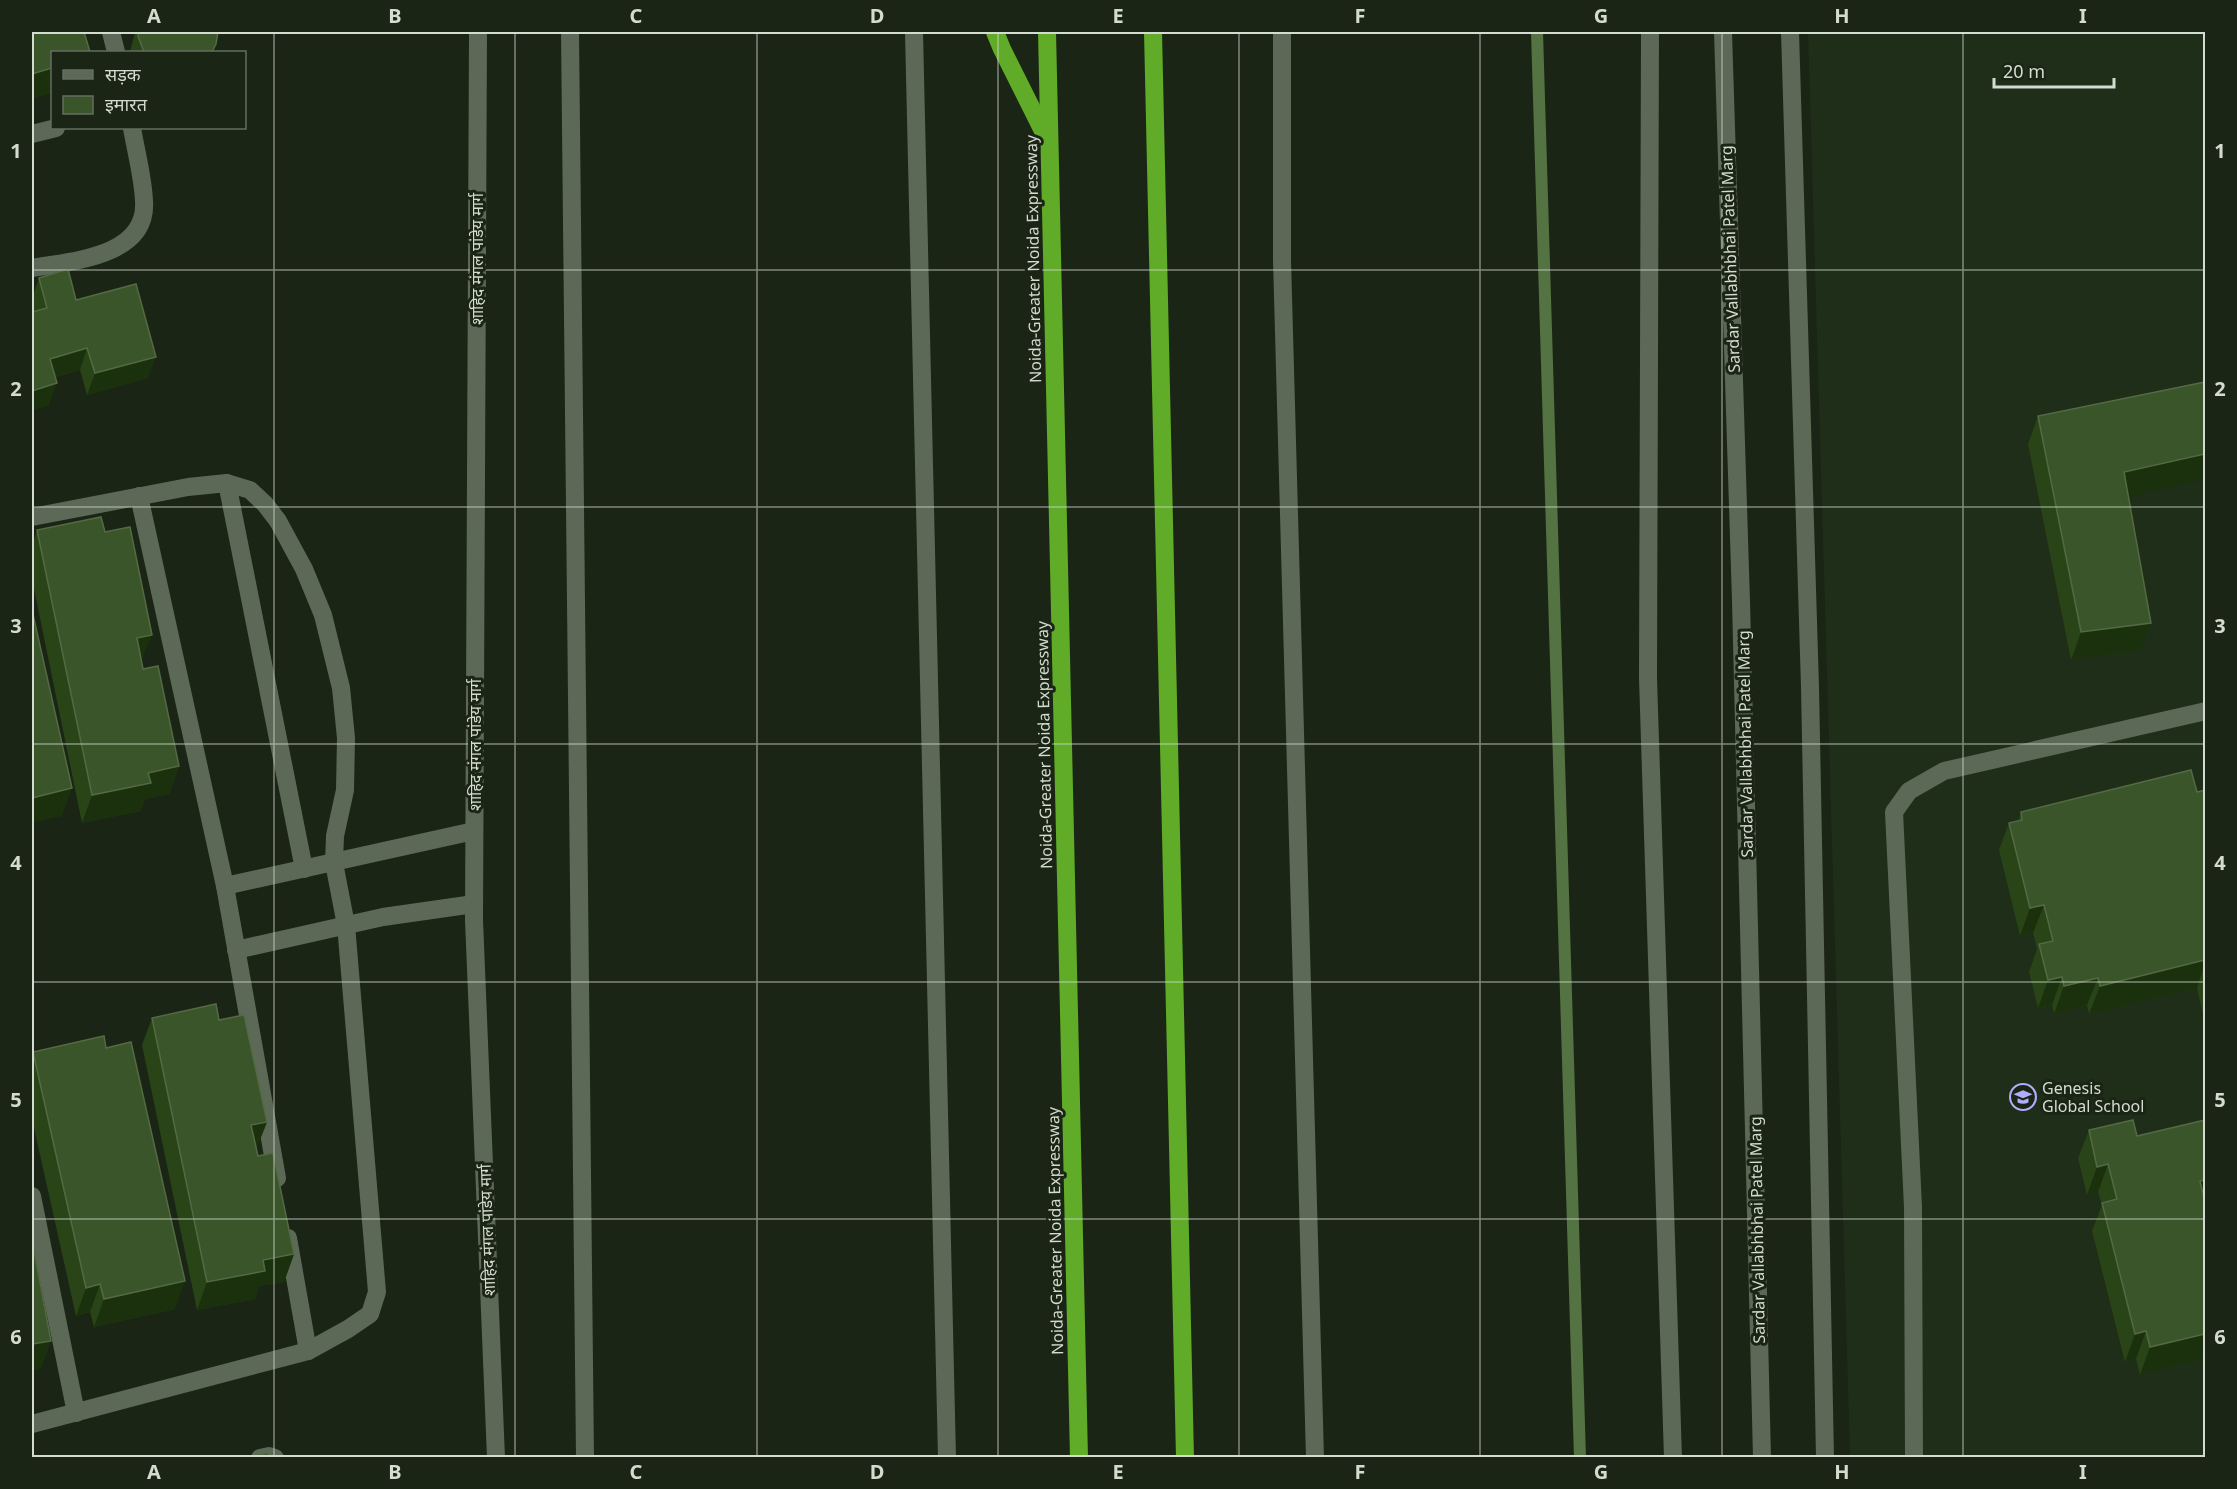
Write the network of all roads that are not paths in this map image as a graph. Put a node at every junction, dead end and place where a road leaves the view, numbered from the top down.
1 (111, 32) edge
2 (478, 32) edge
3 (570, 32) edge
4 (914, 32) edge
5 (995, 32) edge
6 (1047, 32) edge
7 (1153, 32) edge
8 (1282, 32) edge
9 (1650, 32) edge
10 (1723, 32) edge
11 (1790, 32) edge
12 (116, 51) edge
13 (52, 129) edge
14 (132, 129) edge
15 (32, 134) edge
16 (1050, 143) junction
17 (32, 268) edge
18 (227, 483) junction
19 (139, 496) junction
20 (32, 517) edge
21 (2205, 711) edge
22 (474, 831) junction
23 (334, 863) junction
24 (304, 869) junction
25 (225, 886) junction
26 (474, 904) junction
27 (346, 926) junction
28 (236, 950) junction
29 (32, 1196) edge
30 (280, 1197) edge
31 (285, 1221) edge
32 (308, 1351) junction
33 (76, 1413) junction
34 (32, 1424) edge
35 (260, 1458) edge
36 (275, 1458) edge
37 (496, 1458) edge
38 (585, 1458) edge
39 (947, 1458) edge
40 (1079, 1458) edge
41 (1185, 1458) edge
42 (1315, 1458) edge
43 (1673, 1458) edge
44 (1762, 1458) edge
45 (1825, 1458) edge
46 (1914, 1458) edge

1 - 12 street
2 - 22 street, शाहिद मंगल पांडेय मार्ग
3 - 38 street
4 - 39 street
5 - 16 highway
6 - 16 highway, Noida-Greater Noida Expressway
7 - 41 highway
8 - 42 street
9 - 43 street
10 - 44 street, Sardar Vallabhbhai Patel Marg
11 - 45 street
13 - 15 street
14 - 17 street
16 - 40 highway, Noida-Greater Noida Expressway
18 - 19 street
18 - 23 street
18 - 24 street
19 - 20 street
19 - 25 street
21 - 46 street
22 - 23 street
22 - 26 street, शाहिद मंगल पांडेय मार्ग
23 - 24 street
23 - 27 street
24 - 25 street
25 - 28 street
26 - 27 street
26 - 37 street, शाहिद मंगल पांडेय मार्ग
27 - 28 street
27 - 32 street
28 - 30 street
29 - 33 street
31 - 32 street
32 - 33 street
33 - 34 street
35 - 36 street

